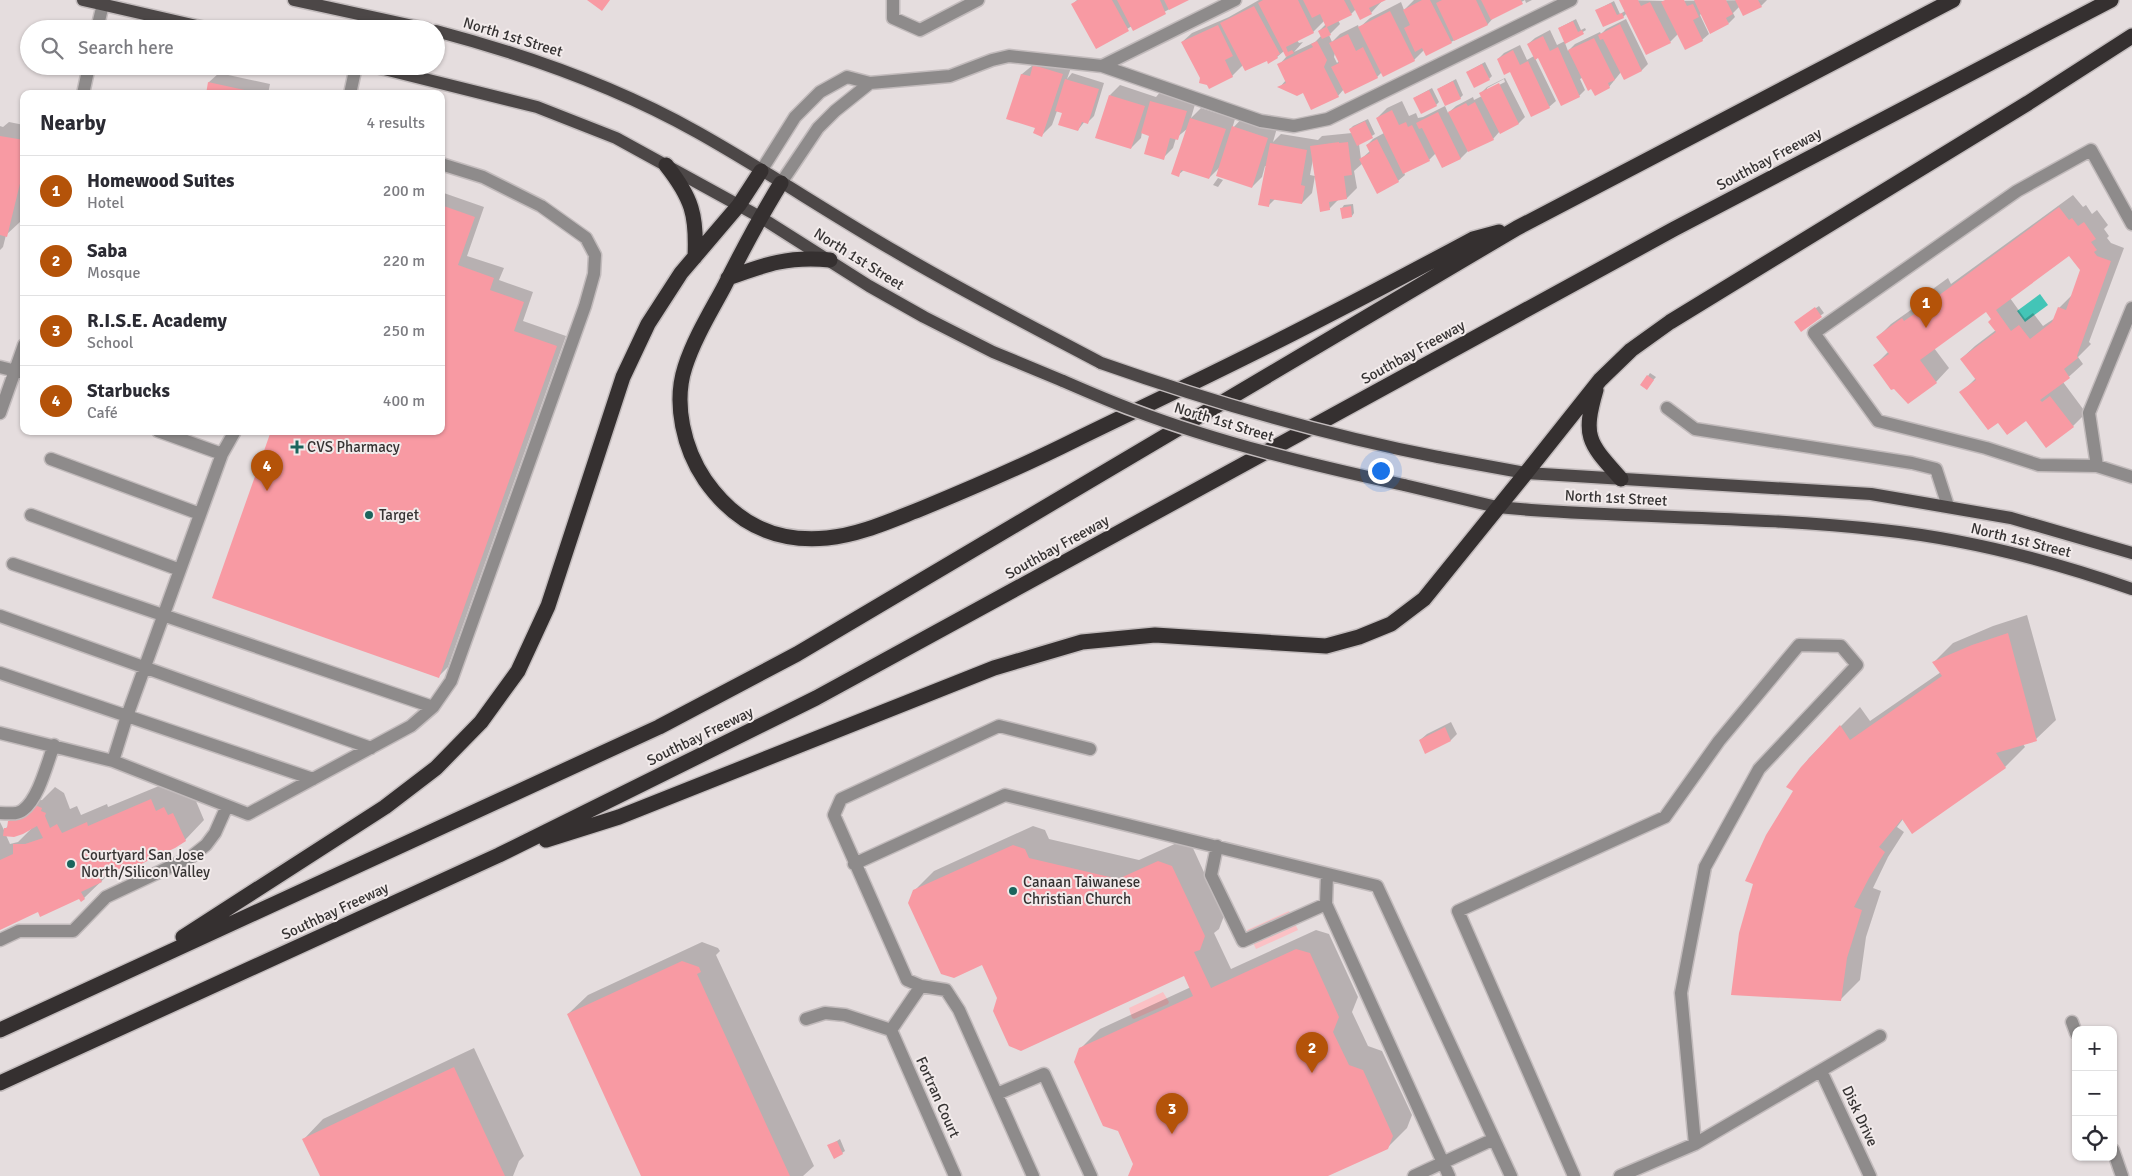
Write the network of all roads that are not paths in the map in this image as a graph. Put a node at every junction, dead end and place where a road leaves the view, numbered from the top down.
1 (83, 0) edge
2 (294, 0) edge
3 (893, 0) edge
4 (978, 0) edge
5 (1235, 0) edge
6 (1572, 0) edge
7 (1953, 0) edge
8 (2111, 0) edge
9 (103, 2) edge
10 (99, 20) edge
11 (174, 20) edge
12 (385, 20) edge
13 (445, 34) edge
14 (2132, 36) edge
15 (1102, 66) junction
16 (87, 75) edge
17 (354, 75) edge
18 (408, 75) edge
19 (870, 83) junction
20 (84, 90) edge
21 (351, 90) edge
22 (445, 165) edge
23 (666, 165) junction
24 (761, 171) junction
25 (781, 183) junction
26 (739, 204) junction
27 (760, 217) junction
28 (2132, 224) edge
29 (1518, 228) junction
30 (695, 257) junction
31 (830, 260) junction
32 (728, 278) junction
33 (2132, 308) edge
34 (0, 367) edge
35 (20, 372) edge
36 (1600, 380) junction
37 (1667, 408) dead end
38 (0, 412) edge
39 (169, 435) edge
40 (233, 435) edge
41 (222, 454) junction
42 (51, 459) dead end
43 (2097, 466) junction
44 (1526, 473) junction
45 (2132, 477) edge
46 (1621, 479) junction
47 (1497, 506) junction
48 (1948, 506) junction
49 (200, 514) junction
50 (31, 515) dead end
51 (2132, 553) edge
52 (14, 564) dead end
53 (180, 570) junction
54 (2132, 589) edge
55 (0, 616) edge
56 (163, 616) junction
57 (145, 667) junction
58 (0, 673) edge
59 (433, 707) junction
60 (127, 716) junction
61 (0, 733) edge
62 (54, 745) junction
63 (371, 748) junction
64 (1090, 749) dead end
65 (113, 761) junction
66 (313, 780) junction
67 (227, 806) junction
68 (0, 813) edge
69 (1217, 846) junction
70 (499, 855) junction
71 (854, 864) junction
72 (1328, 874) junction
73 (1326, 904) junction
74 (0, 940) edge
75 (141, 964) junction
76 (921, 986) junction
77 (806, 1019) dead end
78 (0, 1030) edge
79 (891, 1030) junction
80 (1880, 1036) dead end
81 (1821, 1071) junction
82 (0, 1083) edge
83 (997, 1094) junction
84 (1494, 1139) junction
85 (1696, 1144) junction
86 (2117, 1161) edge
87 (1443, 1162) junction
88 (955, 1176) edge
89 (1033, 1176) edge
90 (1090, 1176) edge
91 (1414, 1176) edge
92 (1449, 1176) edge
93 (1511, 1176) edge
94 (1574, 1176) edge
95 (1620, 1176) edge
96 (1870, 1176) edge
97 (2122, 1176) edge

1 - 9 main road
2 - 12 main road
3 - 4 street
5 - 15 street
6 - 15 street
7 - 29 highway, Southbay Freeway
8 - 70 highway, Southbay Freeway
9 - 10 street
9 - 11 main road
13 - 24 main road, North 1st Street
14 - 36 highway
15 - 19 street
16 - 20 street
17 - 21 street
18 - 23 main road, North 1st Street
19 - 24 street
19 - 25 street
22 - 59 street
23 - 26 main road, North 1st Street
23 - 30 highway
24 - 25 main road, North 1st Street
24 - 26 highway
25 - 27 highway
25 - 44 main road, North 1st Street, bridge
26 - 27 main road, North 1st Street
26 - 30 highway
27 - 31 main road, North 1st Street
27 - 32 highway
28 - 43 street
29 - 32 highway
29 - 75 highway, Southbay Freeway
30 - 75 highway
31 - 32 highway
31 - 47 main road, North 1st Street, bridge
33 - 43 street
34 - 35 street
35 - 38 street
36 - 44 highway
36 - 46 highway
37 - 48 street
39 - 41 street
40 - 41 street
41 - 49 street
42 - 49 street
43 - 45 street
44 - 46 main road, North 1st Street
44 - 47 highway
46 - 48 main road, North 1st Street
47 - 54 main road, North 1st Street
47 - 70 highway
48 - 51 main road, North 1st Street
49 - 53 street
50 - 53 street
52 - 56 street
53 - 56 street
55 - 57 street
56 - 57 street
56 - 59 street
57 - 60 street
57 - 63 street
58 - 60 street
59 - 63 street
60 - 65 street
60 - 66 street
61 - 62 street
62 - 65 street
62 - 68 street
63 - 66 street
64 - 71 street
65 - 67 street
66 - 67 street
67 - 74 street
69 - 71 street
69 - 72 street
69 - 73 street
70 - 82 highway, Southbay Freeway
71 - 76 street
72 - 73 street
72 - 84 street
73 - 87 street
75 - 78 highway, Southbay Freeway
76 - 79 street
76 - 83 street
77 - 79 street
79 - 88 street, Fortran Court
80 - 81 street
81 - 85 street
81 - 96 street, Disk Drive
83 - 89 street
83 - 90 street
84 - 87 street
84 - 93 street
85 - 94 street
85 - 95 street
86 - 97 street
87 - 91 street
87 - 92 street

